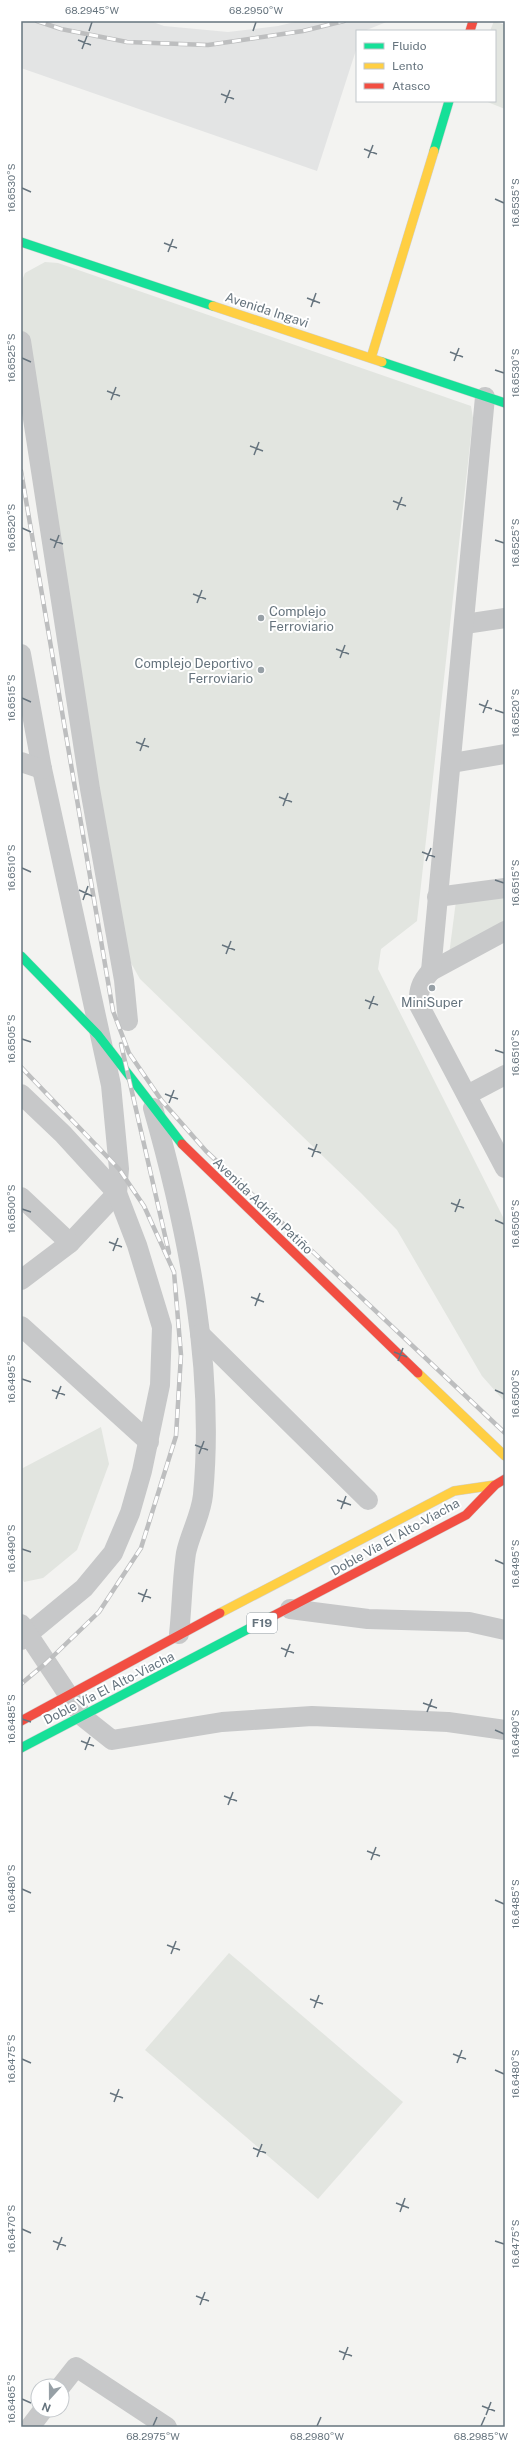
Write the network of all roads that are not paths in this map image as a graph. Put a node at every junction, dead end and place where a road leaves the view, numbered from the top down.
1 (449, 102) edge
2 (21, 242) edge
3 (21, 341) edge
4 (371, 358) junction
5 (485, 397) junction
6 (505, 403) edge
7 (505, 618) edge
8 (466, 624) junction
9 (21, 654) edge
10 (505, 754) edge
11 (21, 762) edge
12 (452, 764) junction
13 (42, 769) junction
14 (505, 888) edge
15 (437, 897) junction
16 (505, 931) edge
17 (21, 956) edge
18 (431, 971) junction
19 (128, 1021) dead end
20 (98, 1035) junction
21 (505, 1076) edge
22 (21, 1094) edge
23 (467, 1094) junction
24 (152, 1104) junction
25 (505, 1168) edge
26 (117, 1193) junction
27 (21, 1197) edge
28 (70, 1243) junction
29 (21, 1280) edge
30 (21, 1326) edge
31 (200, 1334) junction
32 (149, 1442) junction
33 (505, 1456) edge
34 (505, 1479) edge
35 (495, 1485) junction
36 (368, 1500) dead end
37 (290, 1608) junction
38 (505, 1630) edge
39 (23, 1634) edge
40 (180, 1634) junction
41 (69, 1696) junction
42 (83, 1717) junction
43 (21, 1721) edge
44 (505, 1730) edge
45 (21, 1748) edge
46 (67, 2378) edge
47 (37, 2418) edge
48 (30, 2427) edge
49 (168, 2427) edge

1 - 4 main road
2 - 4 main road, Avenida Ingavi
3 - 19 street
4 - 5 main road, Avenida Ingavi
5 - 6 main road, Avenida Ingavi
5 - 8 street
7 - 8 street
8 - 12 street
9 - 13 street
10 - 12 street
11 - 13 street
12 - 15 street
13 - 20 street
14 - 15 street
15 - 18 street
16 - 18 street
17 - 20 main road, Avenida Adrián Patiño
18 - 23 street
20 - 24 main road, Avenida Adrián Patiño
20 - 26 street
21 - 23 street
22 - 26 street
23 - 25 street
24 - 31 street
24 - 33 main road, Avenida Adrián Patiño
26 - 28 street
26 - 32 street
27 - 28 street
28 - 29 street
30 - 32 street
31 - 36 street
31 - 40 street
32 - 39 street
34 - 35 main road, F19
35 - 37 main road, Doble Vía El Alto-Viacha / F19
35 - 40 main road, Doble Vía El Alto-Viacha / F19
37 - 38 street
37 - 42 main road, Doble Vía El Alto-Viacha / F19
39 - 41 street
40 - 41 main road, Doble Vía El Alto-Viacha / F19
41 - 42 street
41 - 43 main road, Doble Vía El Alto-Viacha / F19
42 - 44 street
42 - 45 main road, Doble Vía El Alto-Viacha / F19
46 - 49 street
47 - 48 street

